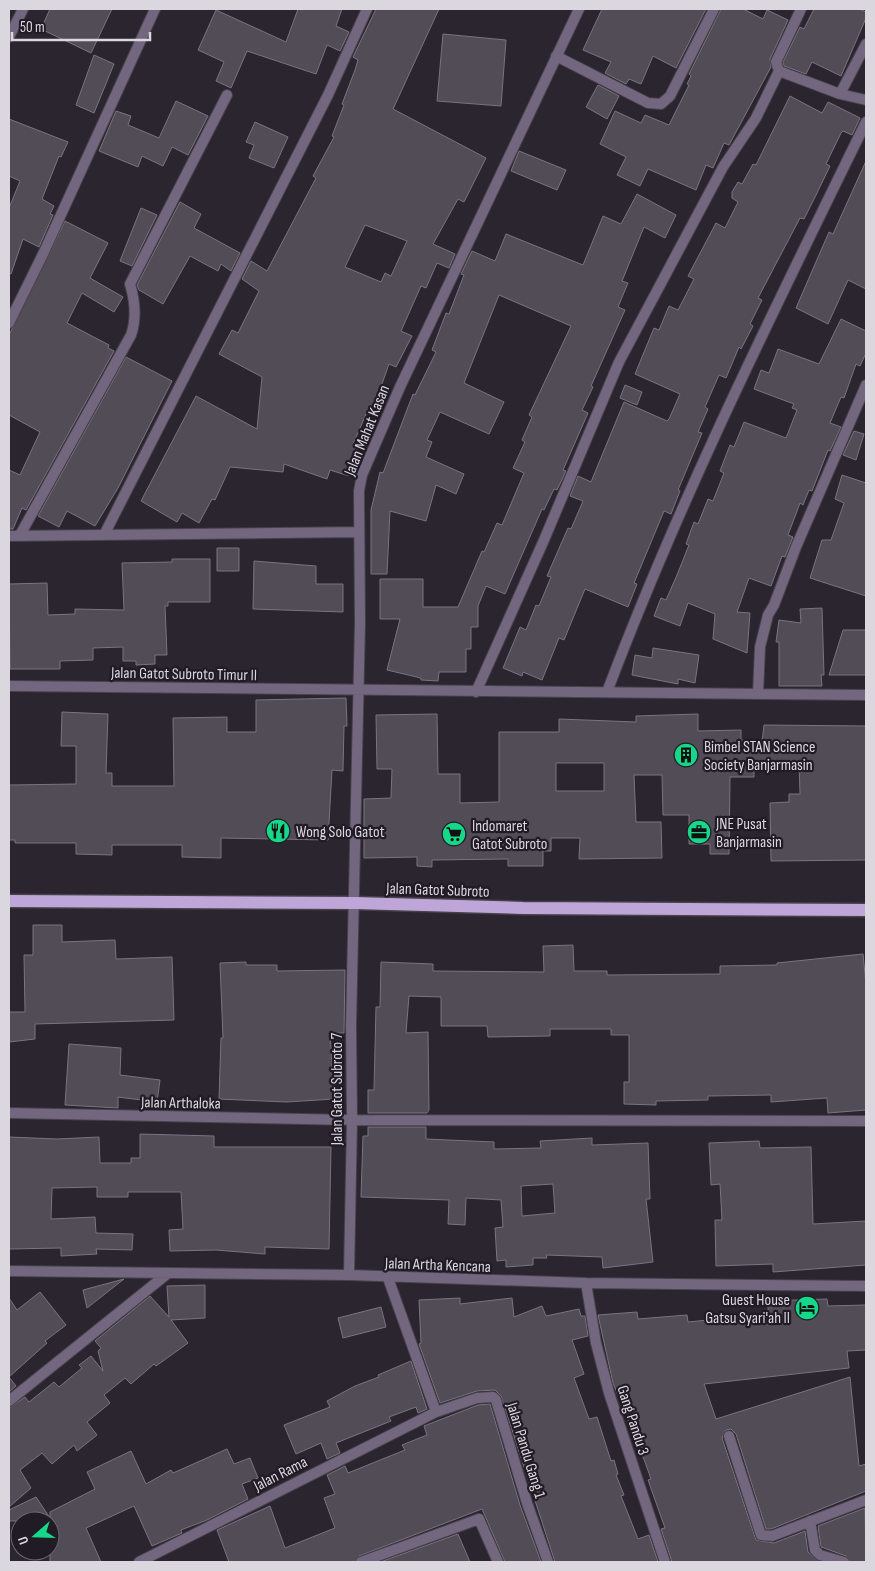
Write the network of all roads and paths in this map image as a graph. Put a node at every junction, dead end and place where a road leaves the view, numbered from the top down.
1 (23, 9) edge
2 (155, 9) edge
3 (367, 9) edge
4 (579, 9) edge
5 (714, 9) edge
6 (801, 9) edge
7 (9, 37) edge
8 (866, 44) edge
9 (556, 56) junction
10 (779, 71) junction
11 (840, 94) junction
12 (227, 95) dead end
13 (866, 100) edge
14 (866, 122) edge
15 (9, 323) edge
16 (866, 385) edge
17 (359, 532) junction
18 (20, 535) junction
19 (104, 535) junction
20 (9, 536) edge
21 (9, 686) edge
22 (358, 690) junction
23 (476, 692) junction
24 (607, 692) junction
25 (758, 694) junction
26 (866, 695) edge
27 (9, 901) edge
28 (355, 902) junction
29 (866, 910) edge
30 (9, 1113) edge
31 (352, 1120) junction
32 (866, 1121) edge
33 (9, 1271) edge
34 (167, 1274) junction
35 (349, 1276) junction
36 (388, 1278) junction
37 (586, 1284) junction
38 (866, 1286) edge
39 (9, 1401) edge
40 (436, 1412) junction
41 (729, 1436) dead end
42 (866, 1500) edge
43 (810, 1521) junction
44 (138, 1562) edge
45 (361, 1562) edge
46 (498, 1562) edge
47 (548, 1562) edge
48 (665, 1562) edge
49 (844, 1562) edge

1 - 7 street
2 - 15 street
3 - 19 street
4 - 9 street, Jalan Mahat Kasan
5 - 9 street
6 - 10 street
8 - 11 street
9 - 17 street, Jalan Mahat Kasan
10 - 11 street
10 - 23 street
11 - 13 street
12 - 18 street
14 - 24 street
16 - 25 street
17 - 19 street
17 - 22 street, Jalan Mahat Kasan
18 - 19 street
18 - 20 street
21 - 22 street, Jalan Gatot Subroto Timur II
22 - 23 street, Jalan Gatot Subroto Timur II
22 - 28 street, Jalan Mahat Kasan
23 - 24 street, Jalan Gatot Subroto Timur II
24 - 25 street, Jalan Gatot Subroto Timur II
25 - 26 street, Jalan Gatot Subroto Timur II
27 - 28 main road, Jalan Gatot Subroto
28 - 29 main road, Jalan Gatot Subroto
28 - 31 street, Jalan Gatot Subroto 7
30 - 31 street, Jalan Arthaloka
31 - 32 street, Jalan Arthaloka
31 - 35 street, Jalan Gatot Subroto 7
33 - 34 street, Jalan Artha Kencana
34 - 35 street, Jalan Artha Kencana
34 - 39 street
35 - 36 street, Jalan Artha Kencana
36 - 37 street, Jalan Artha Kencana
36 - 40 street
37 - 38 street, Jalan Artha Kencana
37 - 48 street, Gang Pandu 3
40 - 44 street, Jalan Rama
40 - 47 street, Jalan Pandu Gang 1
41 - 43 street
42 - 43 street
43 - 49 street
45 - 46 street

